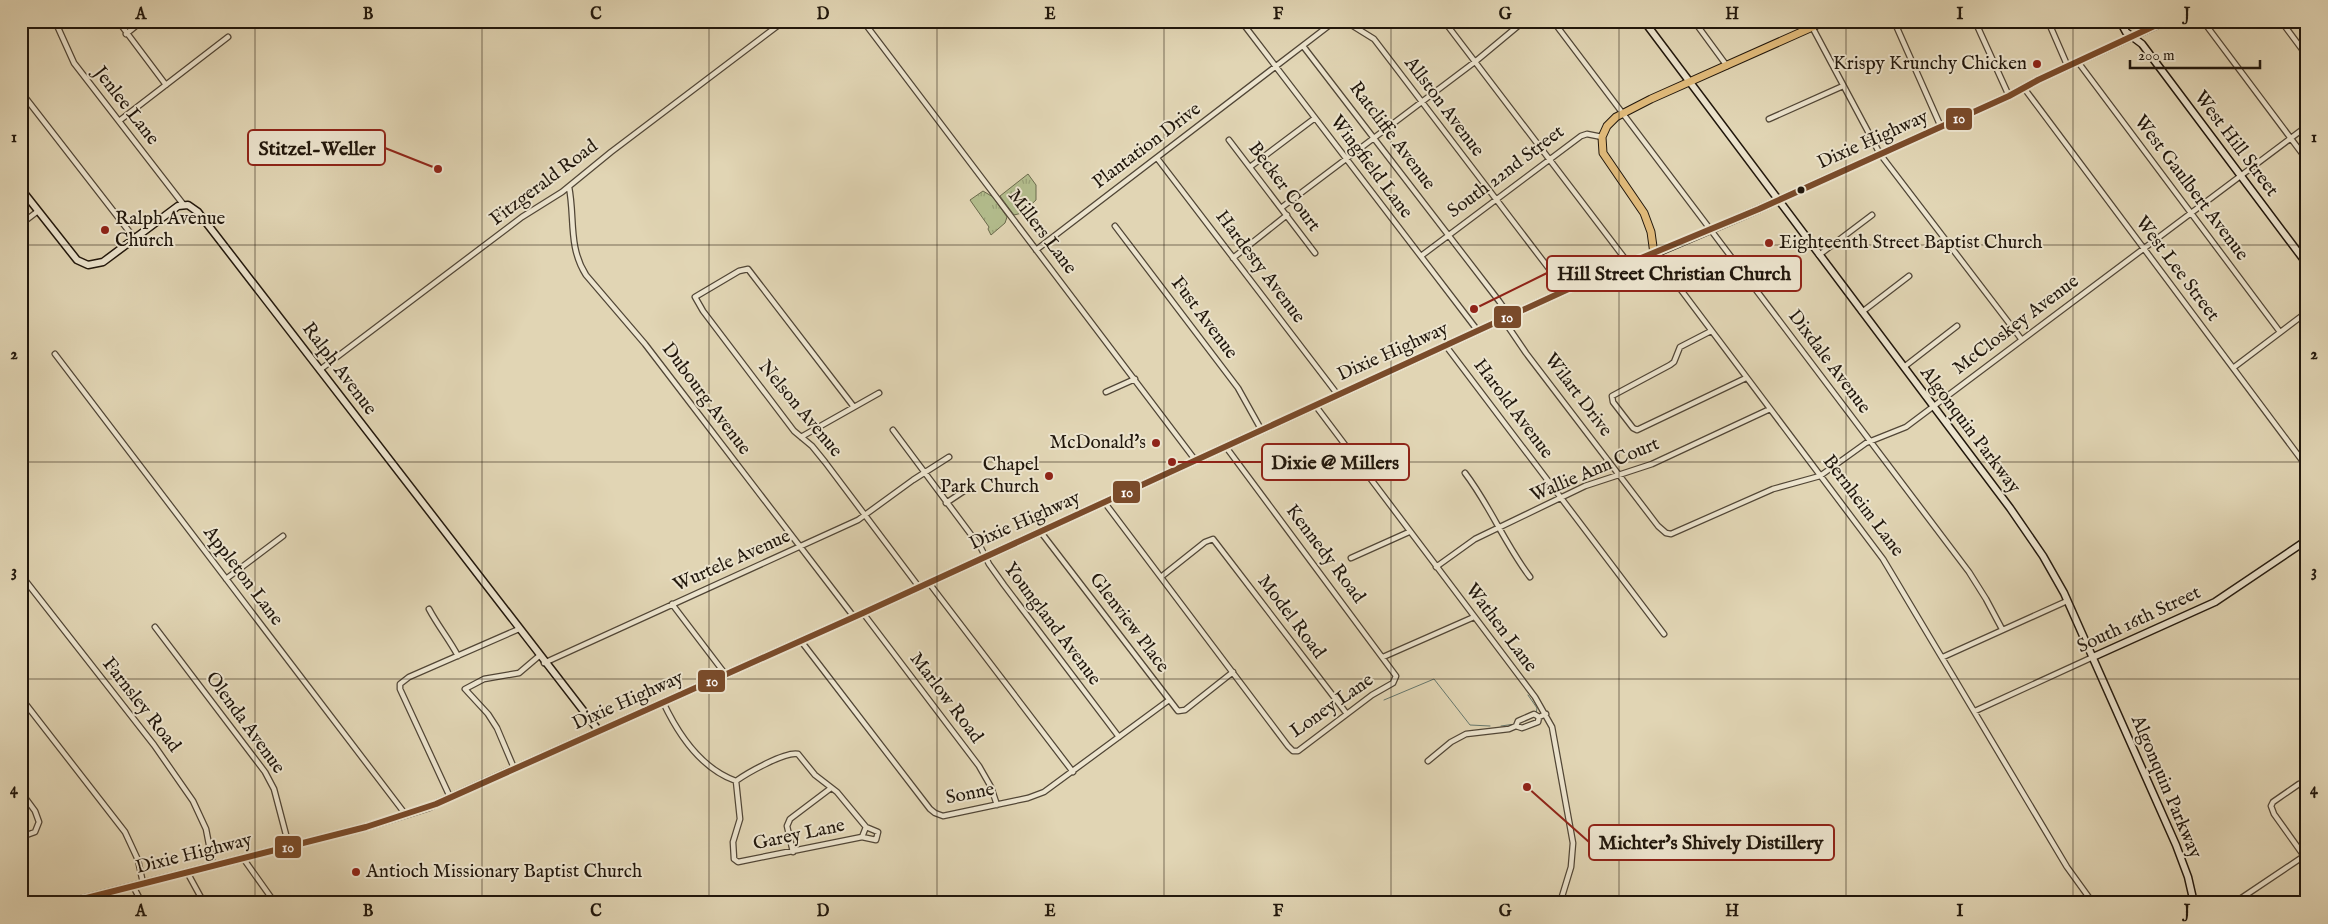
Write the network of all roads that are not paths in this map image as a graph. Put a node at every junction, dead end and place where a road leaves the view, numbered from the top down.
1 (55, 21) edge
2 (118, 21) edge
3 (142, 21) edge
4 (784, 21) edge
5 (863, 21) edge
6 (1241, 21) edge
7 (1335, 21) edge
8 (1345, 21) edge
9 (1444, 21) edge
10 (1524, 21) edge
11 (1553, 21) edge
12 (1644, 21) edge
13 (1694, 21) edge
14 (1826, 21) edge
15 (1894, 21) edge
16 (1975, 21) edge
17 (2048, 21) edge
18 (2120, 21) edge
19 (2166, 21) edge
20 (2203, 21) edge
21 (2281, 21) edge
22 (1811, 24) edge
23 (126, 34) junction
24 (228, 36) dead end
25 (2132, 37) junction
26 (1303, 46) junction
27 (2307, 56) edge
28 (1476, 62) junction
29 (2078, 62) junction
30 (1727, 66) junction
31 (1276, 67) junction
32 (2068, 67) junction
33 (1689, 82) junction
34 (166, 85) junction
35 (1843, 86) junction
36 (2024, 88) junction
37 (21, 92) edge
38 (2009, 96) junction
39 (1422, 102) junction
40 (1622, 114) junction
41 (1315, 118) junction
42 (1770, 119) dead end
43 (119, 121) junction
44 (2307, 126) edge
45 (1941, 127) junction
46 (1602, 137) junction
47 (1374, 138) junction
48 (2290, 138) junction
49 (1229, 140) dead end
50 (1880, 154) junction
51 (1157, 158) junction
52 (1346, 159) junction
53 (1550, 159) junction
54 (2307, 160) edge
55 (1250, 167) junction
56 (2241, 176) junction
57 (568, 187) junction
58 (21, 189) edge
59 (1496, 199) junction
60 (1778, 201) junction
61 (183, 204) junction
62 (1281, 208) junction
63 (38, 211) junction
64 (2191, 213) junction
65 (1872, 215) dead end
66 (1287, 216) junction
67 (21, 224) edge
68 (1115, 226) dead end
69 (1710, 231) junction
70 (1448, 236) junction
71 (135, 239) junction
72 (2143, 248) junction
73 (1036, 250) junction
74 (1315, 253) dead end
75 (1654, 254) junction
76 (1819, 255) junction
77 (1421, 256) junction
78 (1233, 258) junction
79 (1629, 264) junction
80 (2307, 264) edge
81 (1909, 276) dead end
82 (1566, 291) junction
83 (1862, 312) junction
84 (2307, 312) edge
85 (1506, 318) junction
86 (1956, 326) dead end
87 (1711, 330) junction
88 (1478, 331) junction
89 (2280, 332) junction
90 (2022, 340) junction
91 (1446, 346) junction
92 (55, 354) dead end
93 (1904, 367) junction
94 (2233, 368) junction
95 (321, 369) junction
96 (1746, 378) junction
97 (1135, 379) junction
98 (1106, 392) dead end
99 (879, 393) dead end
100 (1338, 395) junction
101 (854, 406) junction
102 (1315, 406) junction
103 (1933, 407) junction
104 (1770, 409) junction
105 (893, 430) dead end
106 (1262, 431) junction
107 (801, 437) junction
108 (1870, 441) junction
109 (1226, 447) junction
110 (949, 457) dead end
111 (1196, 461) junction
112 (2307, 467) edge
113 (924, 473) junction
114 (1465, 473) dead end
115 (1620, 475) junction
116 (1820, 476) junction
117 (970, 487) dead end
118 (1561, 499) junction
119 (946, 503) junction
120 (1105, 503) junction
121 (865, 516) junction
122 (1498, 528) junction
123 (1040, 531) junction
124 (1409, 532) junction
125 (1669, 534) joint
126 (283, 536) dead end
127 (2307, 540) edge
128 (800, 547) junction
129 (984, 556) junction
130 (1351, 558) dead end
131 (1436, 567) junction
132 (21, 575) edge
133 (1161, 577) junction
134 (1530, 577) dead end
135 (226, 579) junction
136 (929, 583) junction
137 (919, 587) junction
138 (2068, 601) junction
139 (672, 604) junction
140 (429, 609) dead end
141 (863, 613) junction
142 (854, 617) junction
143 (1474, 617) junction
144 (155, 627) dead end
145 (2002, 629) junction
146 (519, 630) junction
147 (1664, 634) dead end
148 (801, 640) junction
149 (458, 656) junction
150 (539, 656) junction
151 (1384, 657) junction
152 (1943, 657) junction
153 (2093, 657) junction
154 (544, 663) junction
155 (1233, 672) junction
156 (726, 675) junction
157 (1395, 680) joint
158 (21, 698) edge
159 (1169, 700) junction
160 (663, 702) junction
161 (1975, 711) junction
162 (1347, 714) junction
163 (1546, 714) junction
164 (1540, 717) junction
165 (1516, 726) junction
166 (599, 732) junction
167 (1119, 737) junction
168 (1428, 762) dead end
169 (514, 768) junction
170 (1073, 772) junction
171 (736, 781) junction
172 (2307, 782) edge
173 (832, 788) junction
174 (21, 792) edge
175 (450, 797) junction
176 (997, 805) junction
177 (406, 815) junction
178 (866, 827) junction
179 (21, 837) edge
180 (862, 837) junction
181 (289, 846) junction
182 (793, 852) junction
183 (2305, 855) edge
184 (243, 858) junction
185 (213, 865) junction
186 (187, 872) junction
187 (143, 883) junction
188 (133, 886) junction
189 (86, 901) edge
190 (66, 903) edge
191 (142, 903) edge
192 (204, 903) edge
193 (275, 903) edge
194 (1560, 903) edge
195 (2093, 903) edge
196 (2194, 903) edge
197 (2234, 903) edge

1 - 43 street, Jenlee Lane
2 - 23 street
3 - 23 street
4 - 57 street, Fitzgerald Road
5 - 73 street, Millers Lane
6 - 31 street, Wingfield Lane
7 - 26 street, Plantation Drive
8 - 39 street, Allston Avenue
9 - 28 street
10 - 28 street
11 - 40 street, Dixdale Avenue
12 - 33 street, Algonquin Parkway
13 - 30 street
14 - 22 main road
15 - 45 street
16 - 38 street
17 - 32 street
18 - 25 street, West Hill Street
19 - 25 street, Dixie Highway
20 - 48 street
21 - 27 street
22 - 30 main road
22 - 35 street
23 - 34 street
24 - 34 street
25 - 29 street, Dixie Highway
25 - 56 street, West Hill Street
26 - 31 street, Plantation Drive
26 - 47 street, Ratcliffe Avenue
28 - 39 street
28 - 53 street
29 - 32 street, Dixie Highway
29 - 64 street, West Gaulbert Avenue
30 - 33 main road
31 - 41 street, Wingfield Lane
31 - 51 street, Plantation Drive
32 - 36 street, Dixie Highway
33 - 40 main road
33 - 60 street, Algonquin Parkway
34 - 43 street
35 - 42 street
35 - 50 street
36 - 38 street, Dixie Highway
36 - 72 street, West Lee Street
37 - 71 street
38 - 45 street, Dixie Highway
39 - 47 street
39 - 59 street, Allston Avenue
40 - 46 main road
40 - 69 street, Dixdale Avenue
41 - 52 street, Wingfield Lane
41 - 55 street
43 - 61 street, Jenlee Lane
44 - 48 street, McCloskey Avenue
45 - 50 street, Dixie Highway
46 - 53 street, South 22nd Street
46 - 75 main road, Bernheim Lane
47 - 52 street
47 - 70 street, Ratcliffe Avenue
48 - 54 street
48 - 56 street, McCloskey Avenue
49 - 55 street, Becker Court
50 - 60 street, Dixie Highway
50 - 90 street
51 - 73 street, Plantation Drive
51 - 78 street, Hardesty Avenue
52 - 62 street
52 - 77 street, Wingfield Lane
53 - 59 street, South 22nd Street
53 - 79 street
55 - 62 street, Becker Court
56 - 64 street, McCloskey Avenue
56 - 80 street, West Hill Street
57 - 95 street, Fitzgerald Road
57 - 128 street, Dubourg Avenue
58 - 63 street
59 - 70 street, South 22nd Street
59 - 82 street, Allston Avenue
60 - 69 street, Dixie Highway
60 - 76 street, Algonquin Parkway
61 - 71 street
61 - 95 street, Ralph Avenue
62 - 66 street, Becker Court
63 - 67 street
63 - 71 street
64 - 72 street, McCloskey Avenue
64 - 89 street, West Gaulbert Avenue
65 - 76 street
66 - 74 street, Becker Court
66 - 78 street
68 - 106 street, Fust Avenue
69 - 75 street, Dixie Highway
69 - 108 street, Dixdale Avenue
70 - 77 street, South 22nd Street
70 - 85 street, Ratcliffe Avenue
72 - 90 street, McCloskey Avenue
72 - 94 street, West Lee Street
73 - 97 street, Millers Lane
75 - 79 main road, Dixie Highway
75 - 87 street, Bernheim Lane
76 - 83 street, Algonquin Parkway
77 - 88 street, Wingfield Lane
78 - 100 street, Hardesty Avenue
79 - 82 main road, Dixie Highway
81 - 83 street
82 - 85 main road, Dixie Highway
83 - 93 street, Algonquin Parkway
84 - 89 street
85 - 88 main road, Dixie Highway
85 - 115 street, Wilart Drive
86 - 93 street
87 - 96 street, Bernheim Lane
87 - 96 street
88 - 91 main road, Dixie Highway
89 - 94 street
90 - 103 street, McCloskey Avenue
91 - 100 main road, Dixie Highway
91 - 118 street, Harold Avenue
92 - 135 street, Appleton Lane
93 - 103 street, Algonquin Parkway
94 - 112 street, West Lee Street
95 - 146 street, Ralph Avenue
96 - 104 street, Bernheim Lane
97 - 98 street
97 - 111 street, Millers Lane
99 - 101 street
100 - 102 main road, Dixie Highway
101 - 107 street
101 - 107 street, Nelson Avenue
102 - 106 main road, Dixie Highway
102 - 124 street, Wathen Lane
103 - 108 street, McCloskey Avenue
103 - 138 street, Algonquin Parkway
104 - 115 street, Wallie Ann Court
104 - 116 street, Bernheim Lane
105 - 113 street, Youngland Avenue
106 - 109 main road, Dixie Highway
107 - 121 street, Nelson Avenue
108 - 116 street, McCloskey Avenue
108 - 145 street, Dixdale Avenue
109 - 111 main road, Dixie Highway
109 - 151 street, Kennedy Road
110 - 113 street, Wurtele Avenue
111 - 120 main road, Dixie Highway
113 - 119 street, Youngland Avenue
113 - 121 street, Wurtele Avenue
114 - 122 street
115 - 118 street, Wallie Ann Court
115 - 125 street, Wilart Drive
116 - 125 street, McCloskey Avenue
116 - 152 street, Bernheim Lane
117 - 119 street
118 - 122 street, Wallie Ann Court
118 - 147 street, Harold Avenue
119 - 129 street, Youngland Avenue
120 - 123 main road, Dixie Highway
120 - 133 street, Loney Lane
121 - 128 street, Wurtele Avenue
121 - 137 street, Nelson Avenue
122 - 131 street, Wallie Ann Court
122 - 134 street
123 - 129 main road, Dixie Highway
123 - 159 street, Glenview Place
124 - 130 street
124 - 131 street, Wathen Lane
126 - 135 street
127 - 153 street, South 16th Street
128 - 139 street, Wurtele Avenue
128 - 142 street, Dubourg Avenue
129 - 136 main road, Dixie Highway
129 - 167 street, Youngland Avenue
131 - 143 street, Wathen Lane
132 - 185 street, Farnsley Road
133 - 155 street, Loney Lane
133 - 162 street, Model Road
135 - 177 street, Appleton Lane
136 - 137 main road, Dixie Highway
136 - 170 street
137 - 141 main road, Dixie Highway
138 - 145 street
138 - 153 street, Algonquin Parkway
139 - 154 street, Wurtele Avenue
139 - 156 street
140 - 149 street
141 - 142 main road, Dixie Highway
141 - 176 street, Marlow Road
142 - 148 main road, Dixie Highway
143 - 151 street, Loney Lane
143 - 163 street, Wathen Lane
144 - 181 street, Olenda Avenue
145 - 152 street
146 - 149 street
146 - 150 street, Ralph Avenue
148 - 156 main road, Dixie Highway
148 - 176 street, Sonne
149 - 175 street
150 - 154 street, Ralph Avenue
150 - 169 street
151 - 157 street, Kennedy Road
152 - 161 street, Bernheim Lane
153 - 161 street, South 16th Street
153 - 196 street, Algonquin Parkway
154 - 166 street, Ralph Avenue
155 - 159 street, Glenview Place
155 - 162 street, Loney Lane
156 - 160 main road, Dixie Highway
157 - 162 street, Loney Lane
158 - 187 street
159 - 167 street, Sonne
160 - 166 main road, Dixie Highway
160 - 171 street
161 - 195 street, Bernheim Lane
163 - 164 street
163 - 194 street, Wathen Lane
164 - 165 street
164 - 165 street
165 - 168 street
166 - 169 main road, Dixie Highway
167 - 170 street, Sonne
169 - 175 main road, Dixie Highway
170 - 176 street, Sonne
171 - 173 street, Garey Lane
171 - 182 street, Garey Lane
172 - 183 street
173 - 178 street, Garey Lane
173 - 182 street
174 - 179 street
175 - 177 main road, Dixie Highway
177 - 181 main road, Dixie Highway
178 - 180 street, Garey Lane
178 - 180 street
180 - 182 street, Garey Lane
181 - 184 main road, Dixie Highway
183 - 197 street
184 - 185 main road, Dixie Highway
184 - 193 street
185 - 186 main road, Dixie Highway
186 - 187 main road, Dixie Highway
186 - 192 street
187 - 188 main road, Dixie Highway
188 - 189 main road, Dixie Highway
188 - 191 street
189 - 190 main road, Dixie Highway

